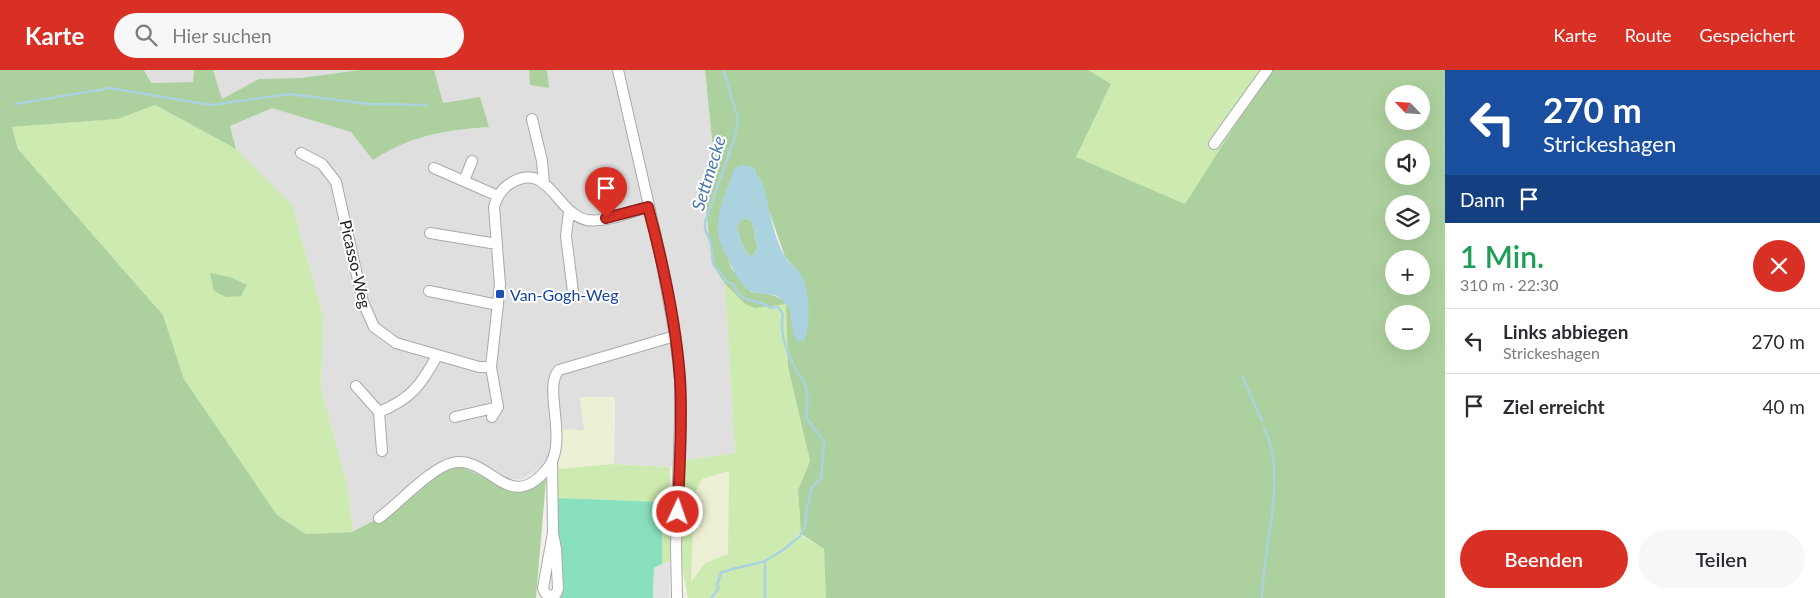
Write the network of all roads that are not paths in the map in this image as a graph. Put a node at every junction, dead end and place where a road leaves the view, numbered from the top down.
1 (618, 70) edge
2 (1267, 70) edge
3 (532, 120) dead end
4 (1214, 144) dead end
5 (301, 152) dead end
6 (472, 161) dead end
7 (434, 168) dead end
8 (464, 181) junction
9 (544, 183) junction
10 (498, 196) junction
11 (648, 207) junction
12 (569, 212) junction
13 (430, 233) dead end
14 (497, 244) junction
15 (429, 291) dead end
16 (573, 292) dead end
17 (498, 305) junction
18 (675, 336) junction
19 (437, 356) junction
20 (491, 367) junction
21 (356, 386) dead end
22 (498, 407) junction
23 (379, 412) junction
24 (455, 417) dead end
25 (492, 417) dead end
26 (382, 451) dead end
27 (552, 460) junction
28 (379, 518) dead end
29 (553, 534) junction
30 (677, 598) edge

1 - 11 street
2 - 4 street
3 - 9 street
5 - 19 street, Picasso-Weg
6 - 8 street
7 - 8 street
8 - 10 street
9 - 10 street
9 - 12 street
10 - 14 street
11 - 12 street
11 - 18 street
12 - 16 street
13 - 14 street
14 - 17 street
15 - 17 street
17 - 20 street
18 - 27 street
18 - 30 street
19 - 20 street, Picasso-Weg
19 - 23 street
20 - 22 street
21 - 23 street
22 - 24 street
22 - 25 street
23 - 26 street
27 - 28 street
27 - 29 street
29 - 29 street

